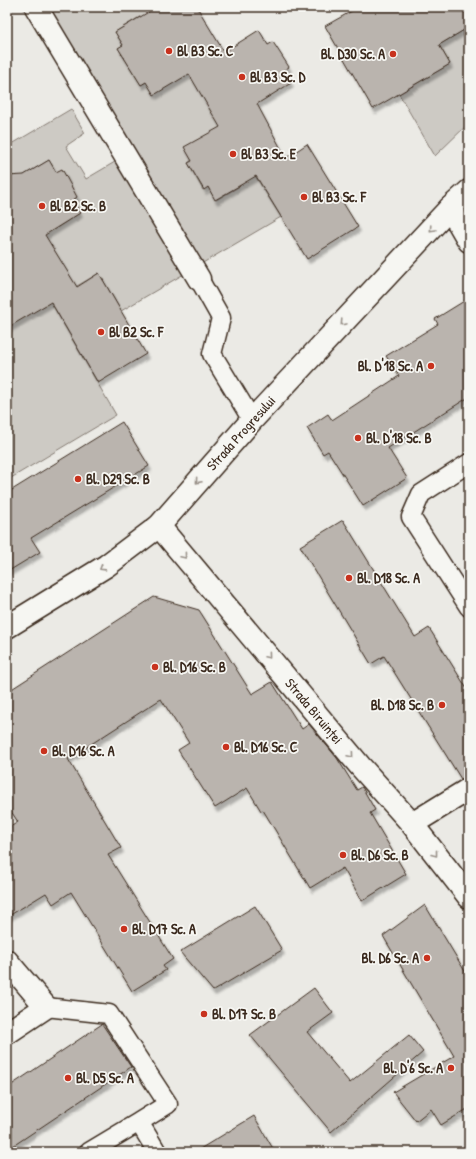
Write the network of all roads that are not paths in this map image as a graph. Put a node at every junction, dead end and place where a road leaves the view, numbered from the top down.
1 (36, 7) edge
2 (469, 191) edge
3 (450, 208) junction
4 (469, 241) edge
5 (199, 279) joint
6 (252, 420) junction
7 (469, 463) edge
8 (159, 526) junction
9 (469, 607) edge
10 (7, 627) edge
11 (469, 789) edge
12 (412, 824) junction
13 (469, 897) edge
14 (7, 961) edge
15 (46, 1007) junction
16 (7, 1033) edge
17 (139, 1122) junction
18 (89, 1152) edge
19 (158, 1152) edge

1 - 5 street
2 - 3 street, Strada Progresului
3 - 4 street
3 -> 6 street, Strada Progresului
5 - 6 lane
6 -> 8 street, Strada Progresului
7 - 9 lane
8 -> 10 street, Strada Progresului
8 -> 12 street, Strada Biruinței
11 - 12 street
12 -> 13 street, Strada Biruinței
14 - 15 street
15 - 16 street
15 - 17 lane
17 - 18 lane
17 - 19 lane

